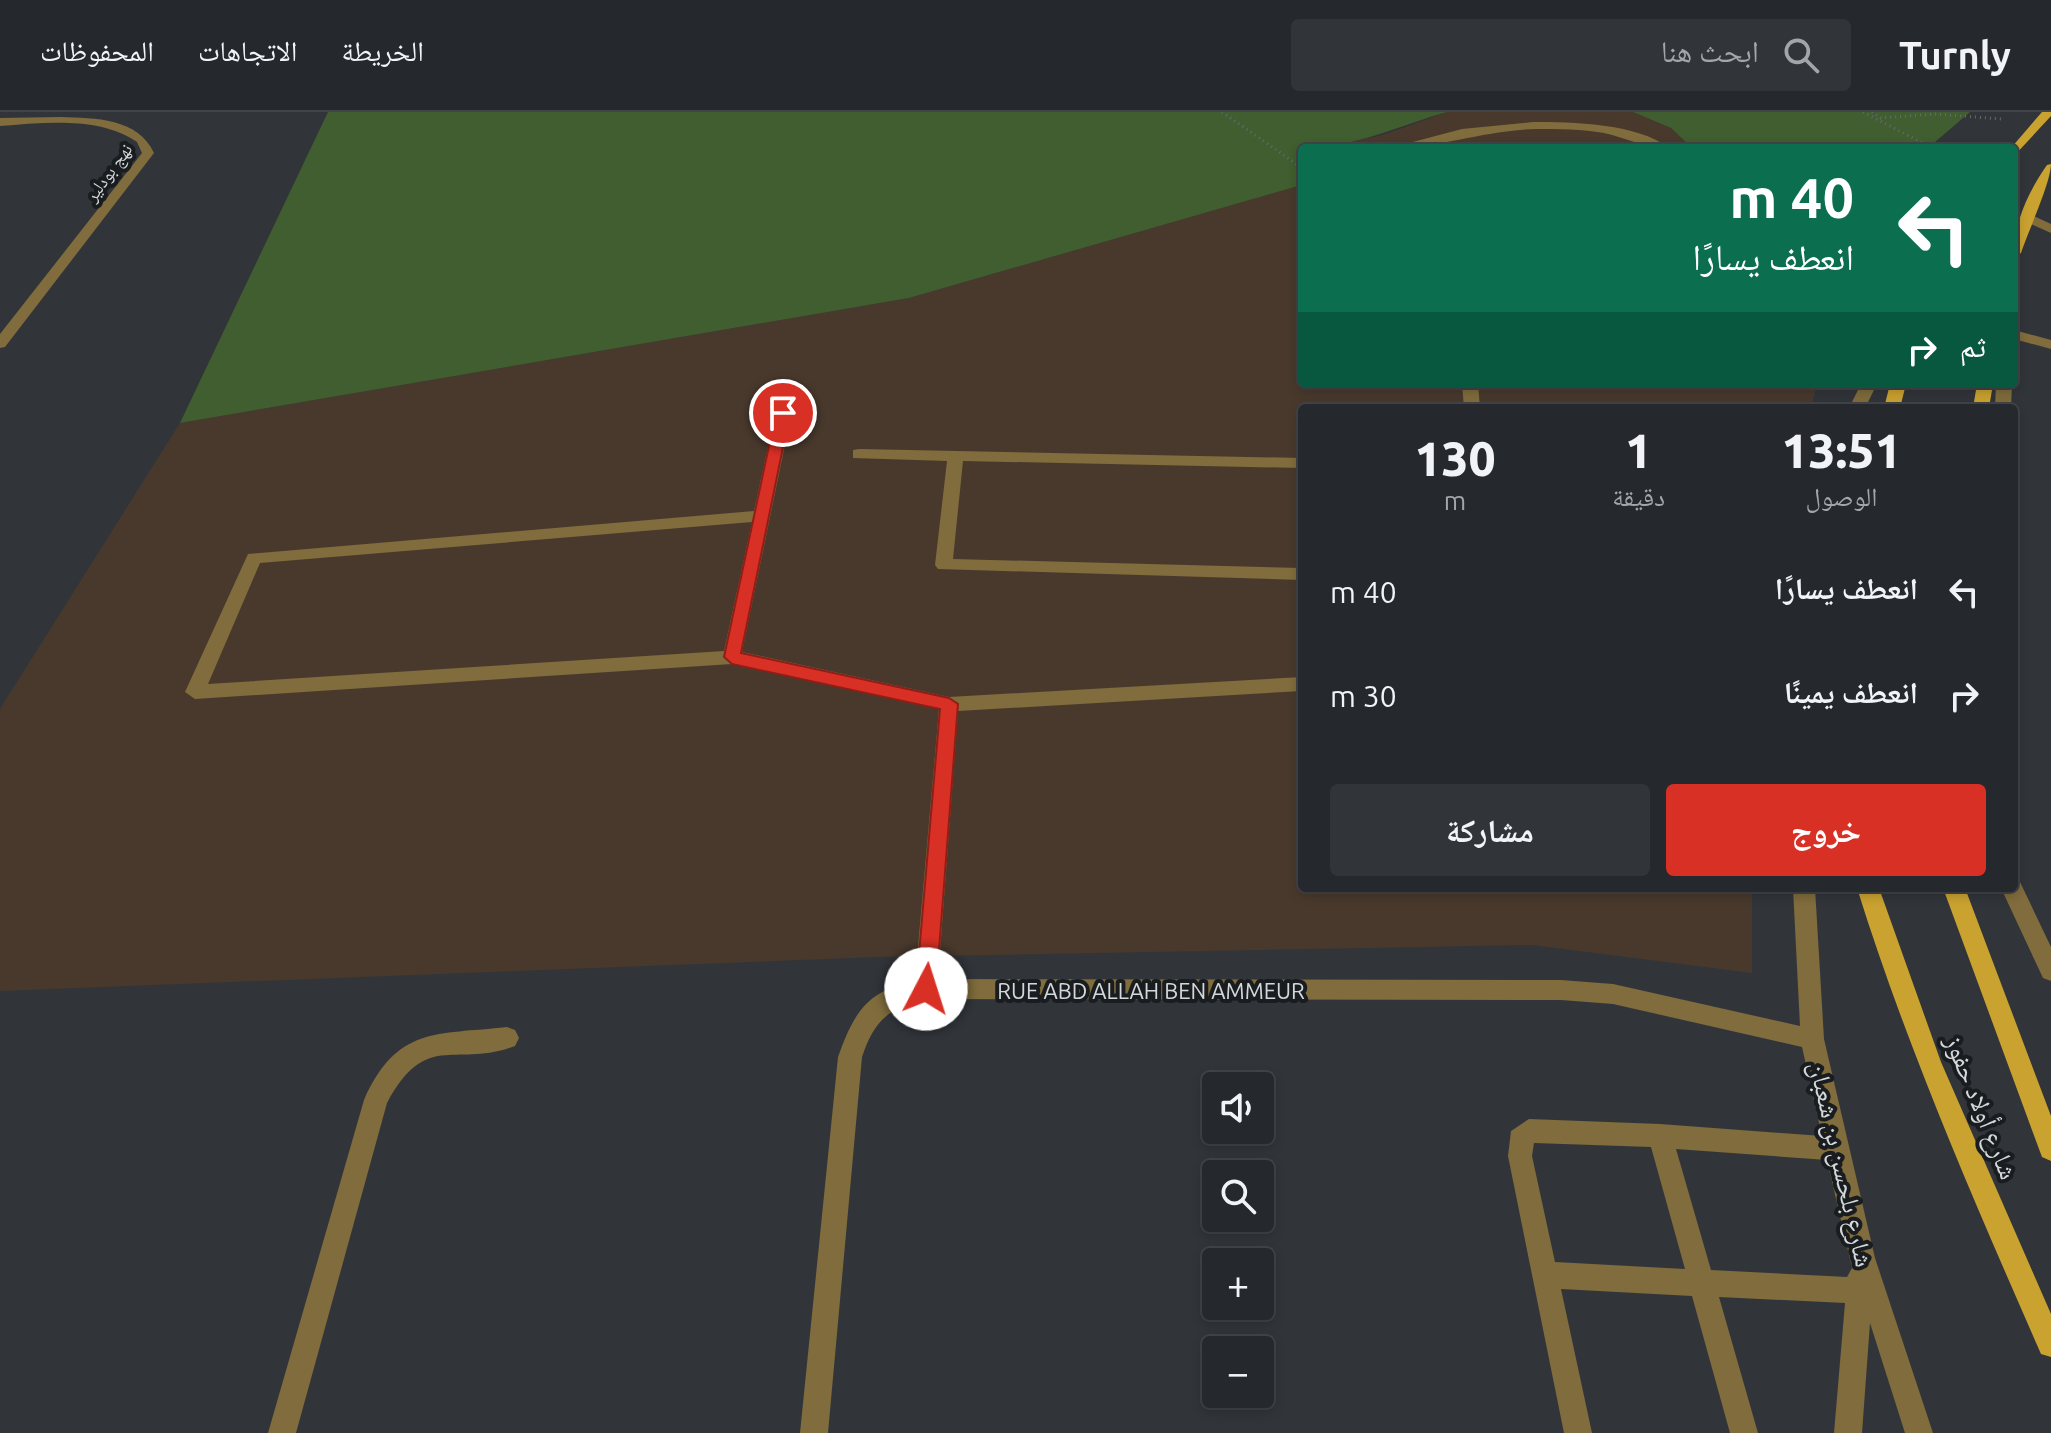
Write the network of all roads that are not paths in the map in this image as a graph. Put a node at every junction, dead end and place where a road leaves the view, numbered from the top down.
1 (2048, 112) edge
2 (0, 122) edge
3 (1411, 144) edge
4 (1659, 144) edge
5 (2018, 147) edge
6 (2051, 168) edge
7 (2027, 217) junction
8 (2051, 229) edge
9 (2018, 242) edge
10 (2018, 335) edge
11 (0, 344) edge
12 (2051, 345) edge
13 (789, 387) dead end
14 (859, 454) dead end
15 (956, 455) junction
16 (1298, 463) edge
17 (761, 516) junction
18 (1298, 574) edge
19 (732, 657) junction
20 (1298, 684) edge
21 (949, 704) junction
22 (1804, 892) edge
23 (1869, 892) edge
24 (1955, 892) edge
25 (2014, 892) edge
26 (2051, 971) edge
27 (926, 989) junction
28 (507, 1038) dead end
29 (1812, 1039) junction
30 (1660, 1136) junction
31 (1837, 1149) junction
32 (2051, 1149) edge
33 (1862, 1258) junction
34 (1544, 1275) junction
35 (1703, 1284) junction
36 (1859, 1291) junction
37 (2051, 1344) edge
38 (282, 1433) edge
39 (814, 1433) edge
40 (1578, 1433) edge
41 (1744, 1433) edge
42 (1848, 1433) edge
43 (1919, 1433) edge

1 - 5 main road
2 - 11 street, نهج بودلير
3 - 4 street
6 - 7 main road
7 - 8 street
7 - 9 main road
10 - 12 street
13 - 17 street
14 - 15 street
15 - 16 street
15 - 18 street
17 - 19 street
17 - 19 street
19 - 21 street
20 - 21 street
21 - 27 street
22 - 29 street, شارع بلحسن بن شعبان
23 - 37 main road, شارع أولاد حفوز
24 - 32 main road, شارع أولاد حفوز
25 - 26 street
27 - 29 street, RUE ABD ALLAH BEN AMMEUR
27 - 39 street, RUE ABD ALLAH BEN AMMEUR
28 - 38 street
29 - 31 street, شارع بلحسن بن شعبان
30 - 31 street
30 - 34 street
30 - 35 street
31 - 33 street, شارع بلحسن بن شعبان
33 - 36 street
33 - 43 street, شارع بلحسن بن شعبان
34 - 35 street
34 - 40 street
35 - 36 street
35 - 41 street
36 - 42 street

